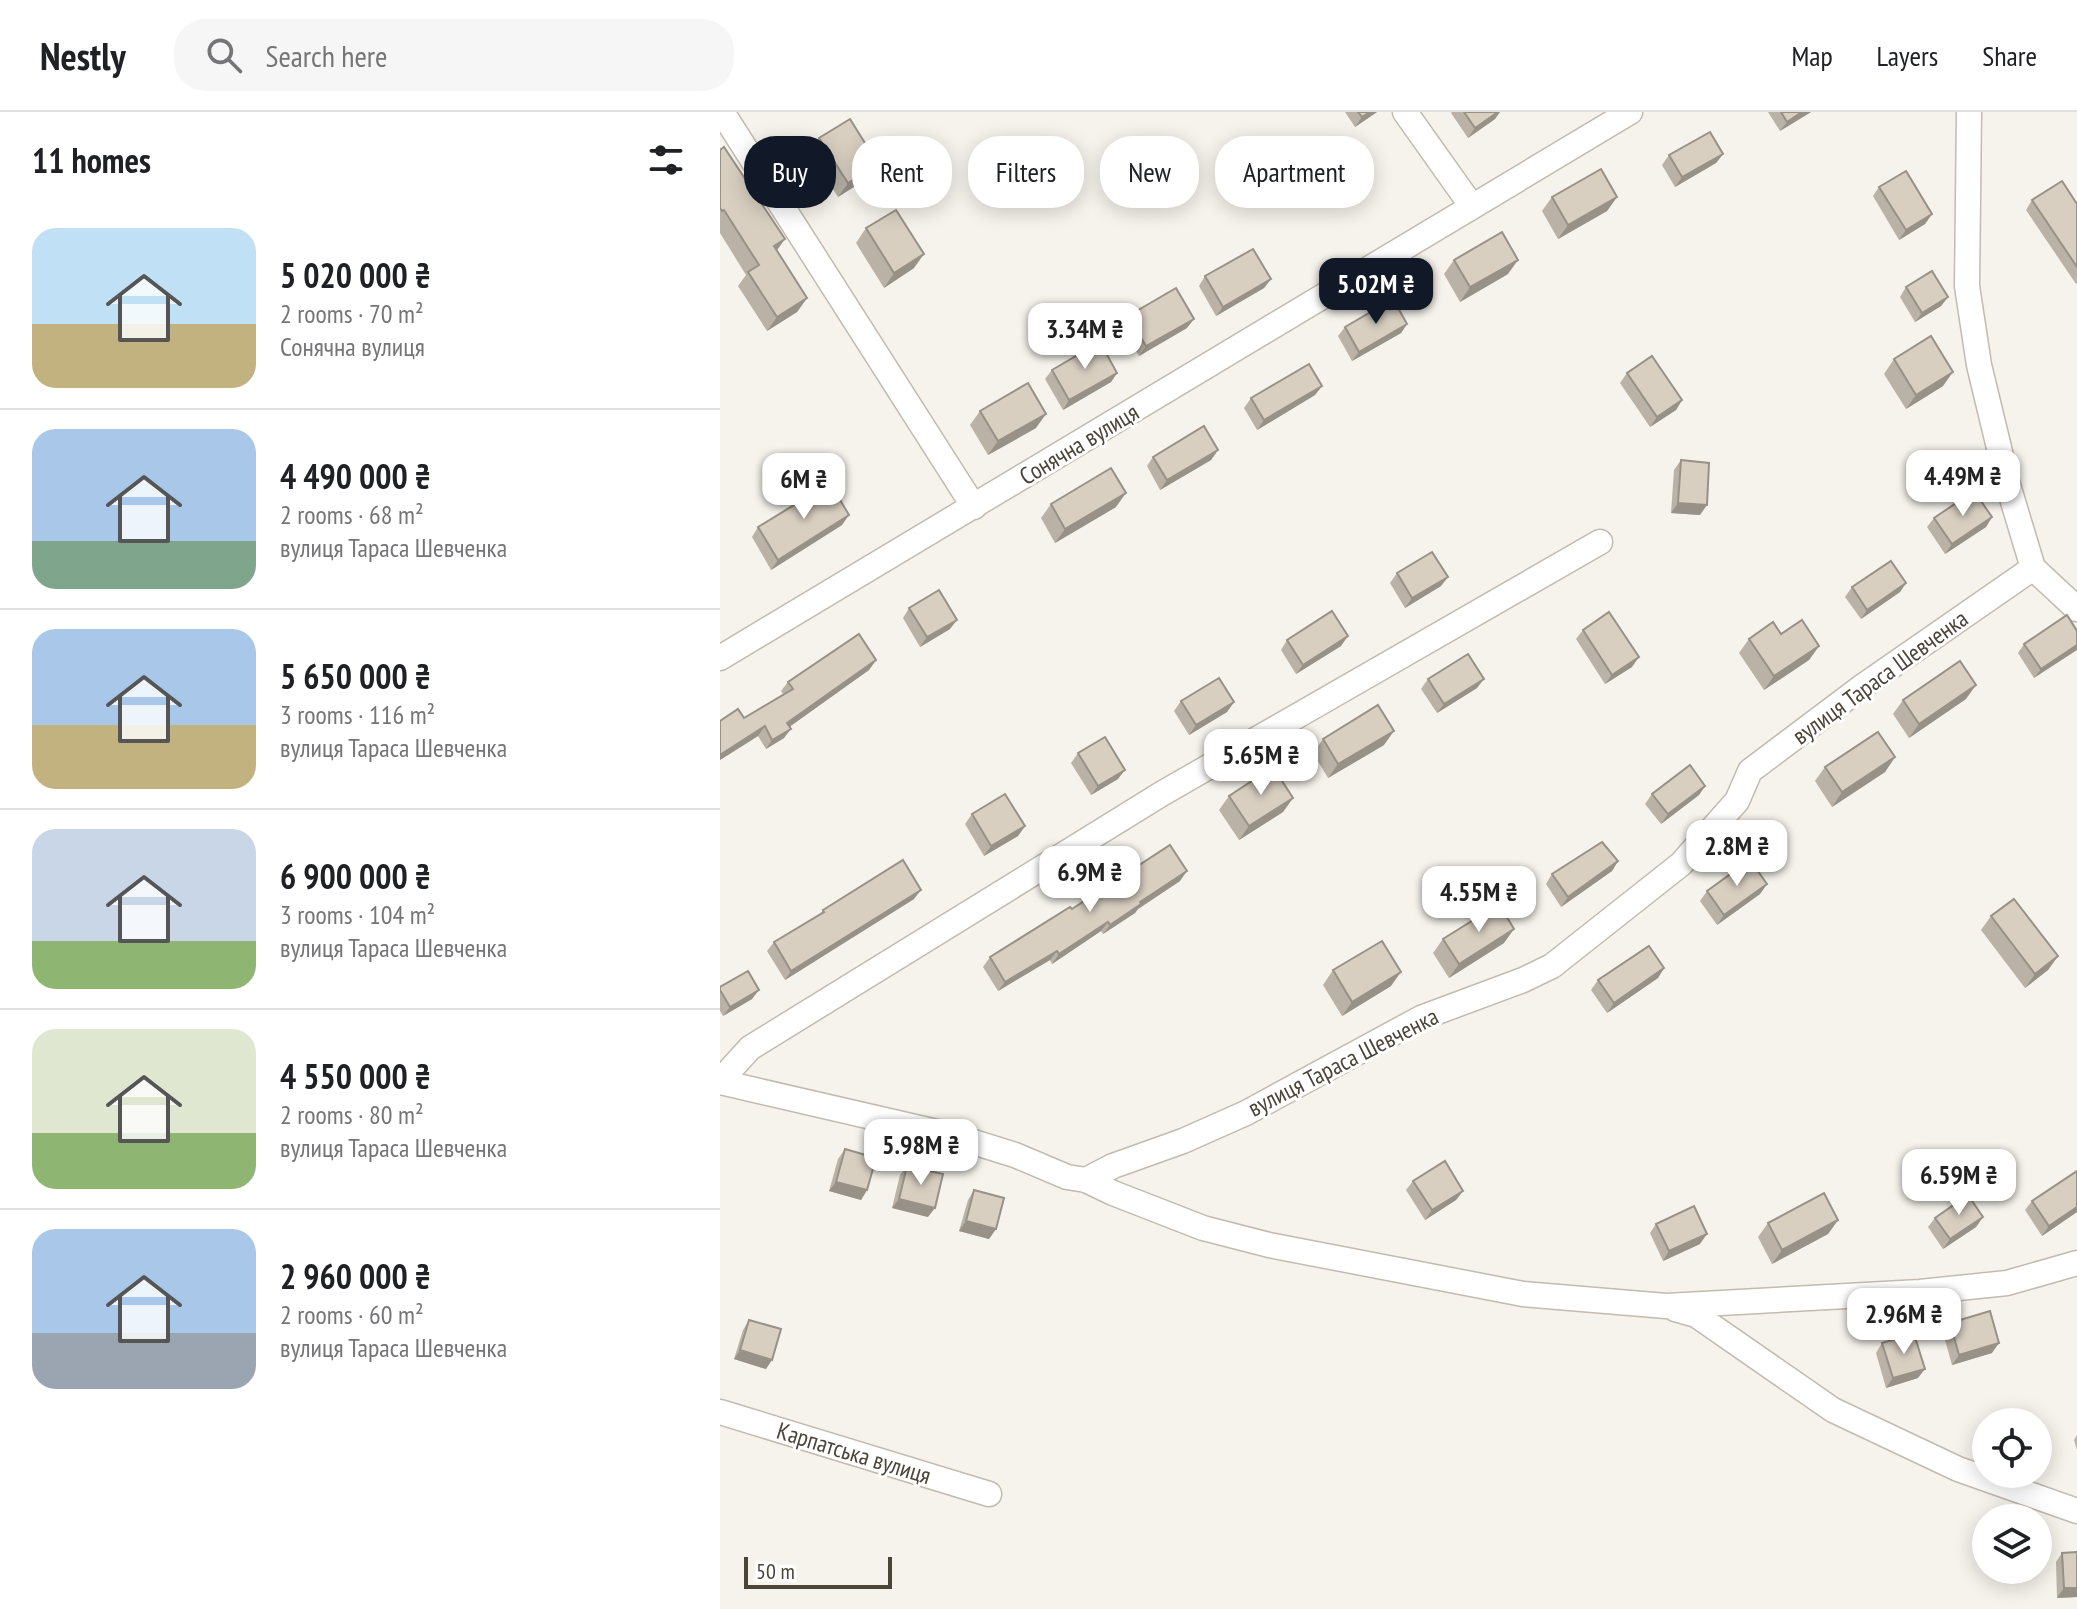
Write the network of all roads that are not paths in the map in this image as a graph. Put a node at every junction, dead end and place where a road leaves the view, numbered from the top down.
1 (722, 112) edge
2 (1405, 112) edge
3 (1630, 112) edge
4 (1969, 112) edge
5 (1471, 205) junction
6 (974, 507) junction
7 (1600, 542) dead end
8 (2033, 568) junction
9 (2077, 609) edge
10 (720, 658) edge
11 (720, 1082) edge
12 (1086, 1180) junction
13 (2077, 1263) edge
14 (1666, 1306) junction
15 (720, 1412) edge
16 (989, 1494) dead end
17 (2077, 1511) edge

1 - 6 street
2 - 5 street
3 - 5 street, Сонячна вулиця
4 - 8 street
5 - 6 street, Сонячна вулиця
6 - 10 street, Сонячна вулиця
7 - 11 street
8 - 9 street
8 - 12 street, вулиця Тараса Шевченка
11 - 12 street
12 - 14 street
13 - 14 street
14 - 17 street
15 - 16 street, Карпатська вулиця

